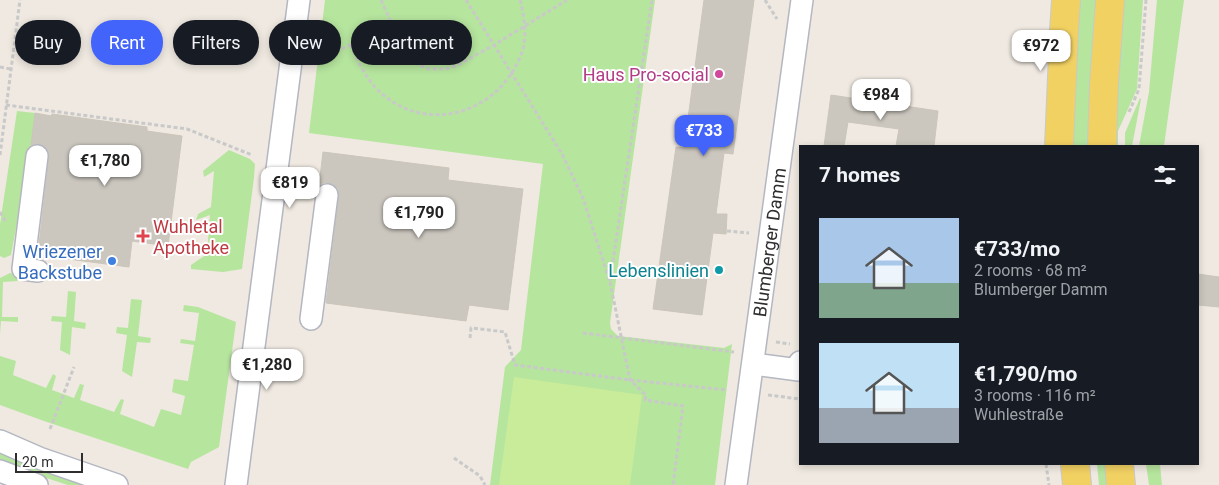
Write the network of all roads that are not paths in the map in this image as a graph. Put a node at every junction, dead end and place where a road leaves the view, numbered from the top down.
1 (299, 0) edge
2 (802, 0) edge
3 (1066, 0) edge
4 (1110, 0) edge
5 (1059, 145) edge
6 (1102, 145) edge
7 (37, 156) dead end
8 (327, 195) dead end
9 (38, 271) dead end
10 (311, 319) dead end
11 (745, 358) junction
12 (799, 370) edge
13 (0, 441) edge
14 (1075, 465) edge
15 (1119, 465) edge
16 (0, 471) edge
17 (36, 485) edge
18 (117, 485) edge
19 (236, 485) edge
20 (736, 485) edge
21 (1077, 485) edge
22 (1121, 485) edge

1 - 19 street
2 - 11 street, Blumberger Damm
3 - 5 main road
4 - 6 main road
7 - 9 street
8 - 10 street
11 - 12 street
11 - 20 street, Blumberger Damm
13 - 18 street
14 - 21 main road
15 - 22 main road
16 - 17 street

